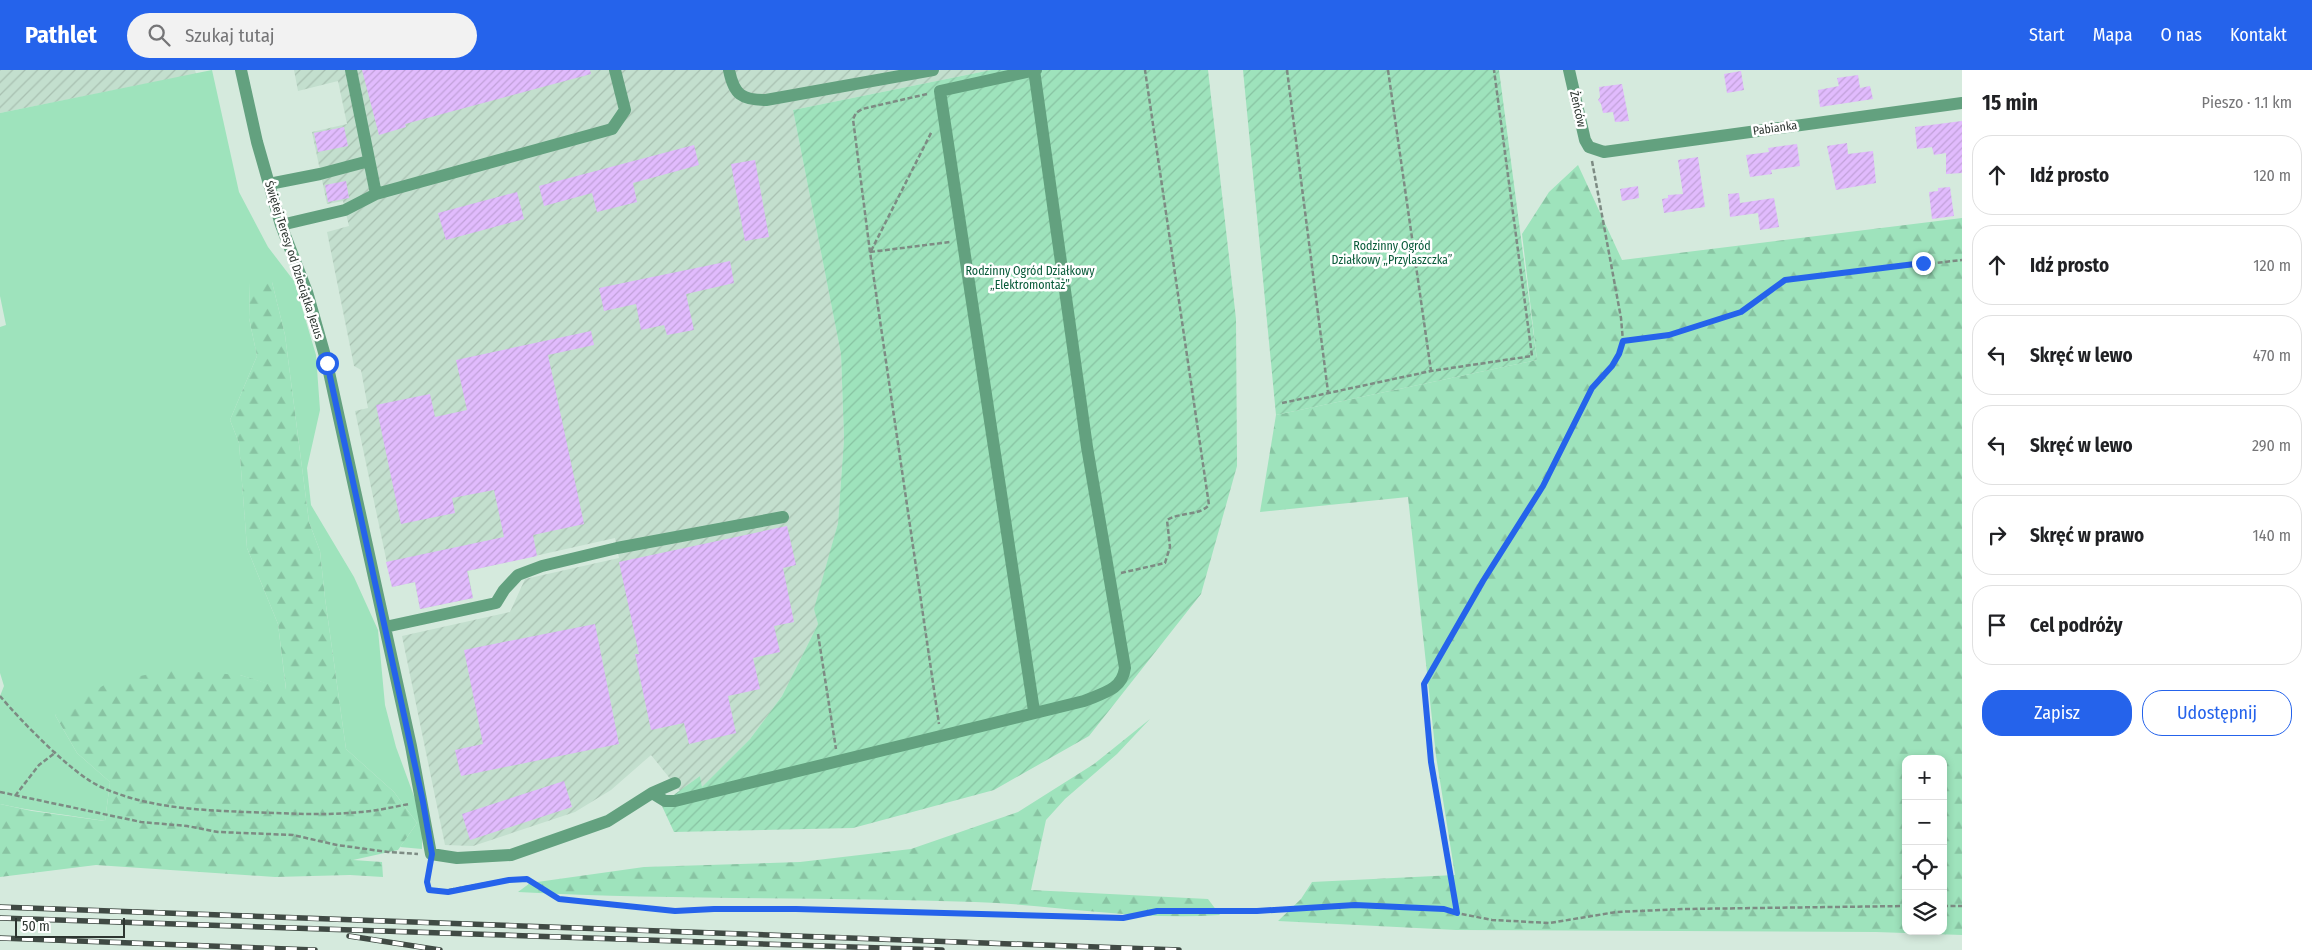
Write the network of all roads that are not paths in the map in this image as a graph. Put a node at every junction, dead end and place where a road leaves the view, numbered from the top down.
1 (241, 70) edge
2 (351, 70) edge
3 (615, 70) edge
4 (729, 70) edge
5 (933, 70) edge
6 (1035, 70) edge
7 (1569, 70) edge
8 (1962, 103) edge
9 (1589, 147) joint
10 (368, 161) junction
11 (269, 184) junction
12 (376, 194) junction
13 (281, 225) junction
14 (783, 517) dead end
15 (385, 627) junction
16 (1034, 711) junction
17 (675, 783) dead end
18 (652, 793) junction

1 - 11 street, Świętej Teresy od Dzieciątka Jezus
2 - 10 street
3 - 12 street
4 - 5 street
6 - 16 street
6 - 16 street
7 - 9 street, Żeńców
8 - 9 street, Pabianka
10 - 11 street
10 - 12 street
11 - 13 street, Świętej Teresy od Dzieciątka Jezus
12 - 13 street
13 - 15 street, Świętej Teresy od Dzieciątka Jezus
14 - 15 street
15 - 18 street, Świętej Teresy od Dzieciątka Jezus
16 - 18 street
17 - 18 street

